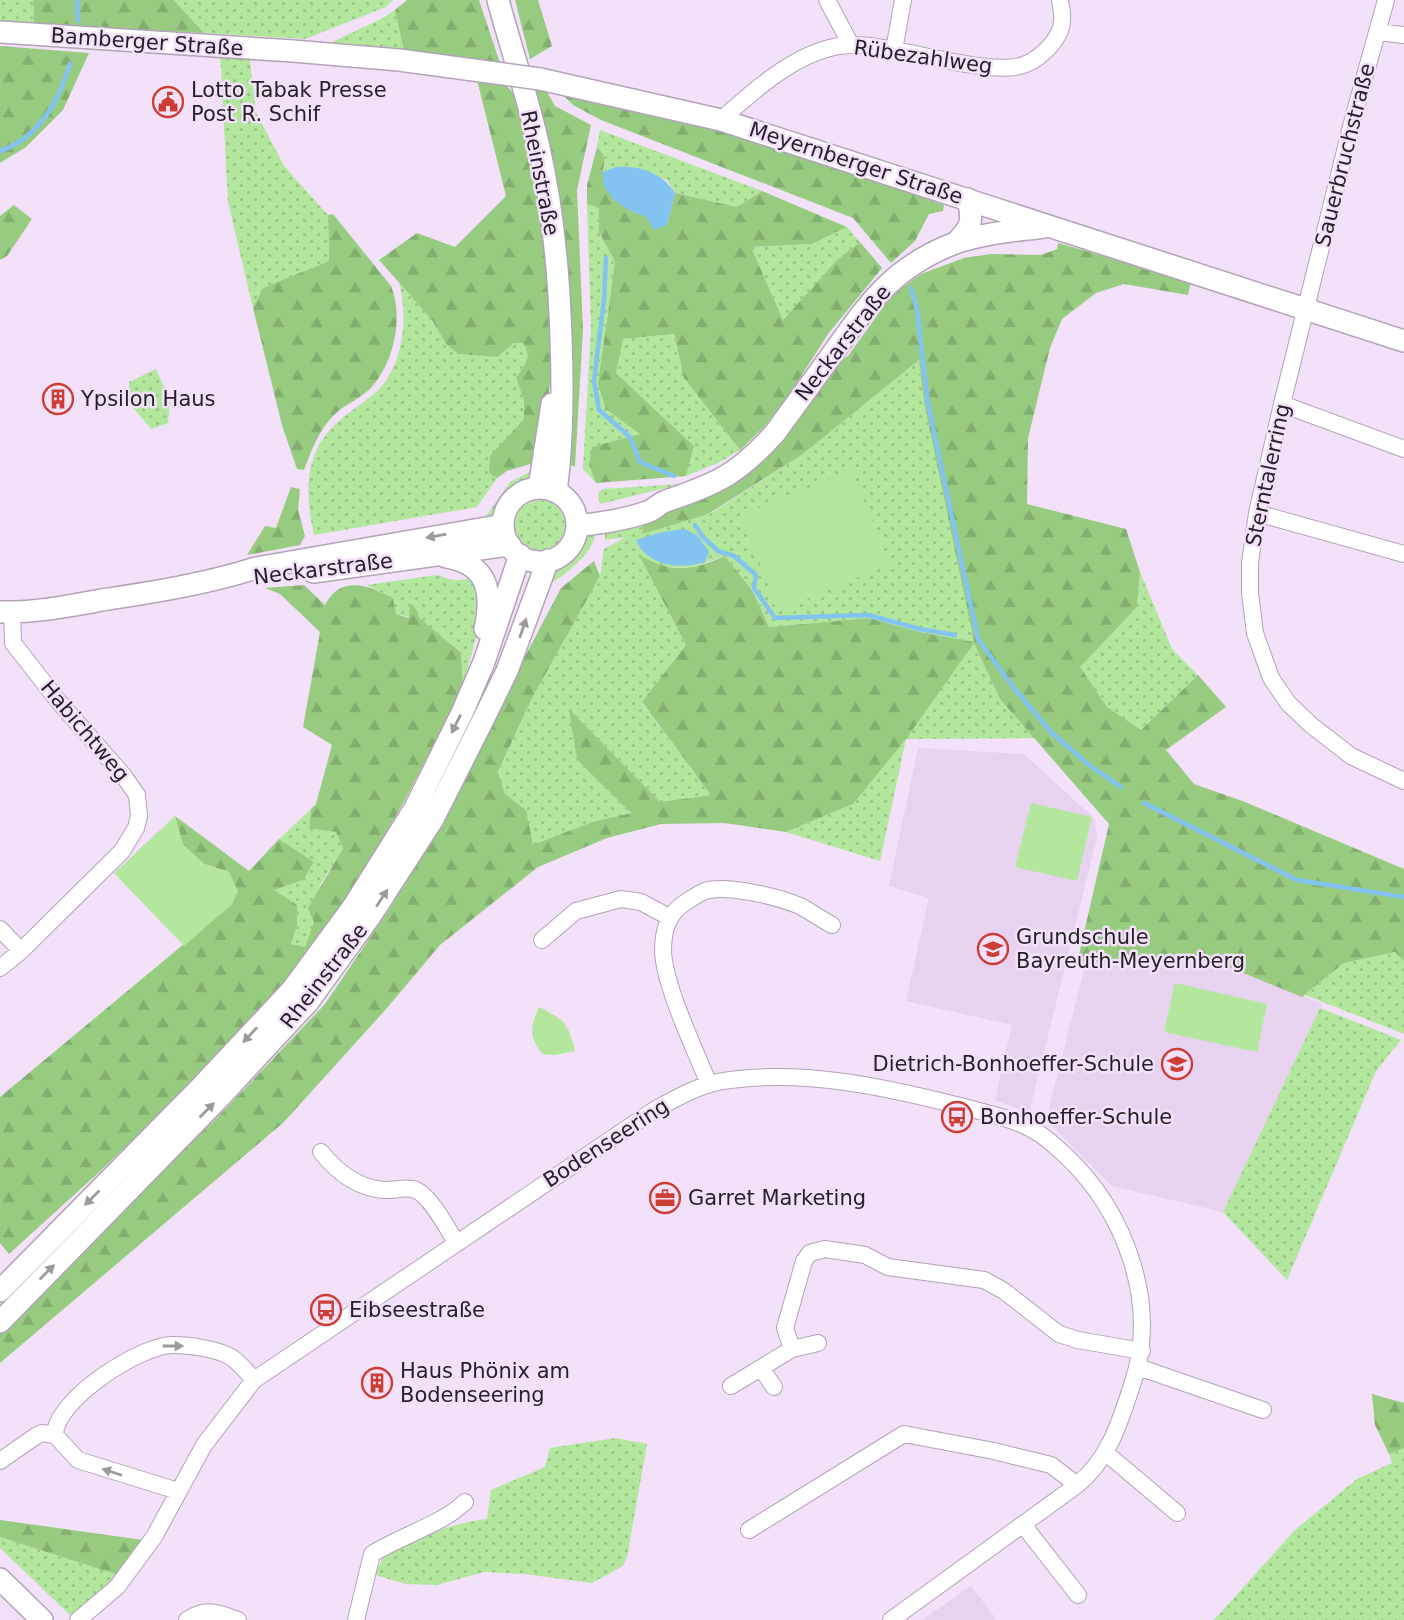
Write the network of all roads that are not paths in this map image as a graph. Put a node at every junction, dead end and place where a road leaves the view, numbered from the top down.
1 (498, 0) edge
2 (827, 0) edge
3 (904, 0) edge
4 (1060, 0) edge
5 (1386, 0) edge
6 (1377, 32) junction
7 (0, 33) edge
8 (1404, 35) edge
9 (851, 45) junction
10 (894, 50) junction
11 (293, 51) joint
12 (721, 120) junction
13 (968, 199) junction
14 (1050, 227) junction
15 (957, 242) junction
16 (1306, 310) junction
17 (1404, 341) edge
18 (1282, 404) junction
19 (1404, 449) edge
20 (548, 490) junction
21 (1257, 513) junction
22 (576, 518) junction
23 (511, 542) junction
24 (1404, 554) edge
25 (434, 555) junction
26 (548, 561) junction
27 (220, 579) junction
28 (6, 612) edge
29 (484, 662) junction
30 (1404, 781) edge
31 (669, 917) junction
32 (832, 925) dead end
33 (0, 929) edge
34 (542, 940) dead end
35 (21, 951) junction
36 (0, 968) edge
37 (709, 1084) junction
38 (321, 1152) dead end
39 (456, 1242) junction
40 (0, 1291) edge
41 (0, 1322) edge
42 (818, 1343) dead end
43 (792, 1349) junction
44 (1140, 1359) junction
45 (761, 1368) junction
46 (254, 1380) junction
47 (731, 1386) dead end
48 (774, 1387) dead end
49 (1263, 1410) dead end
50 (55, 1436) junction
51 (1106, 1453) junction
52 (0, 1461) edge
53 (1077, 1485) junction
54 (178, 1491) junction
55 (465, 1502) dead end
56 (1177, 1513) dead end
57 (1024, 1526) junction
58 (749, 1531) dead end
59 (0, 1579) edge
60 (1078, 1595) dead end
61 (42, 1620) edge
62 (78, 1620) edge
63 (187, 1620) edge
64 (238, 1620) edge
65 (356, 1620) edge
66 (891, 1620) edge

1 - 20 street, Rheinstraße
2 - 9 street
3 - 10 street
4 - 10 street, Rübezahlweg
5 - 6 street, Sauerbruchstraße
6 - 8 street
6 - 16 street, Sauerbruchstraße
7 - 11 street, Bamberger Straße
9 - 10 street, Rübezahlweg
9 - 12 street, Rübezahlweg
11 - 12 street, Meyernberger Straße, bridge
12 - 13 street, Meyernberger Straße
13 - 14 street, Meyernberger Straße
13 - 15 street
14 - 15 street, Neckarstraße
14 - 16 street, Meyernberger Straße
15 - 22 street, Neckarstraße
16 - 17 street, Meyernberger Straße
16 - 18 street, Sterntalerring
18 - 19 street
18 - 21 street, Sterntalerring
20 - 22 street
20 - 23 street
21 - 24 street
21 - 30 street, Sterntalerring
22 - 26 street
23 - 25 street, Neckarstraße
23 - 26 street
23 -> 27 street, Neckarstraße
23 - 29 street, Rheinstraße
25 - 27 street, Neckarstraße
25 - 29 street
41 -> 26 street, Rheinstraße
27 - 28 street, Neckarstraße
28 - 35 street, Habichtweg
29 -> 40 street, Rheinstraße
31 - 32 street
31 - 34 street
31 - 37 street
33 - 35 street
35 - 36 street, Habichtweg
37 - 39 street, Bodenseering
37 - 44 street, Bodenseering
38 - 39 street
39 - 46 street, Bodenseering
42 - 43 street
43 - 44 street
43 - 45 street
44 - 49 street
44 - 51 street, Bodenseering
45 - 47 street
45 - 48 street
50 -> 46 street
46 - 54 street, Bodenseering
50 - 52 street
54 -> 50 street
51 - 53 street, Bodenseering
51 - 56 street
53 - 57 street, Bodenseering
53 - 58 street
54 - 62 street, Bodenseering
55 - 65 street
57 - 60 street
57 - 66 street, Bodenseering
59 - 61 street
63 - 64 street

